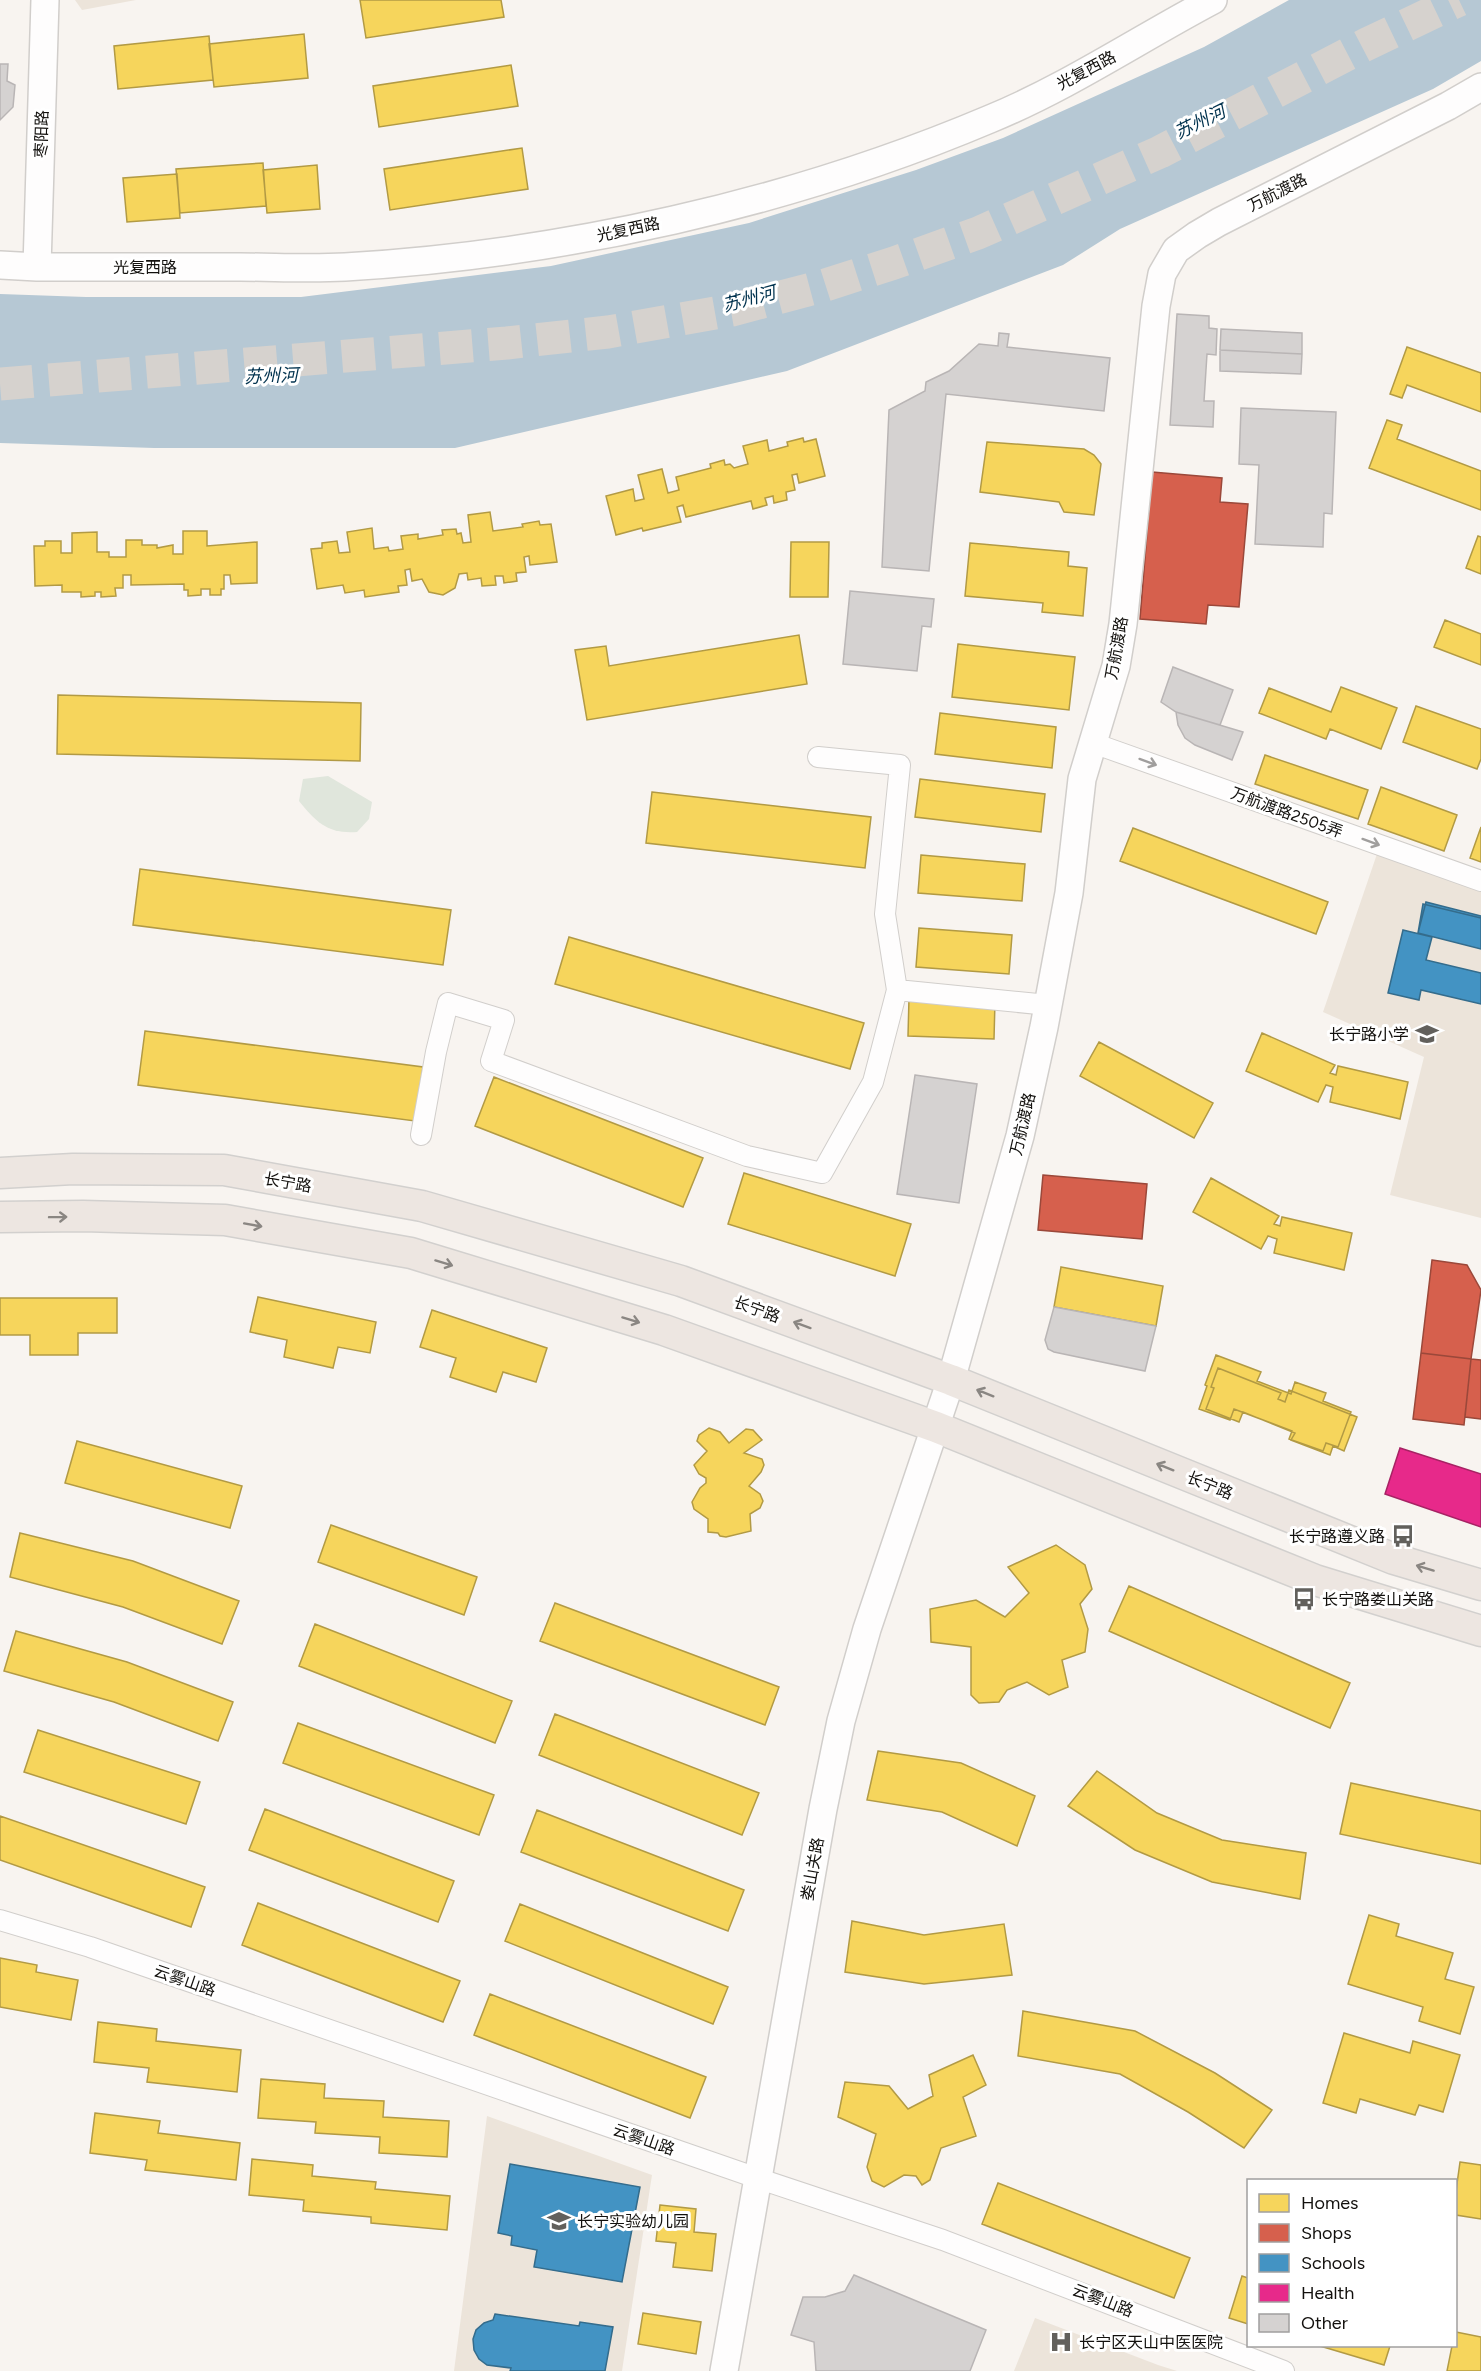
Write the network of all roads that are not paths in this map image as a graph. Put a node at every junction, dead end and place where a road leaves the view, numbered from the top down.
1 (45, 0) edge
2 (1213, 0) edge
3 (1481, 87) edge
4 (0, 265) edge
5 (37, 267) junction
6 (1093, 743) junction
7 (818, 757) dead end
8 (1481, 881) edge
9 (897, 990) junction
10 (1048, 1005) junction
11 (421, 1135) dead end
12 (0, 1173) edge
13 (0, 1217) edge
14 (951, 1380) junction
15 (936, 1427) junction
16 (1481, 1585) edge
17 (1481, 1631) edge
18 (0, 1920) edge
19 (757, 2178) junction
20 (724, 2371) edge
21 (1284, 2371) edge

1 - 5 street, 枣阳路
2 - 5 street, 光复西路
3 - 6 street, 万航渡路
4 - 5 street, 光复西路
6 -> 8 street, 万航渡路2505弄
6 - 10 street, 万航渡路
7 - 9 street
9 - 10 street
9 - 11 street
10 - 14 street, 万航渡路
14 -> 12 main road, 长宁路
13 -> 15 main road
14 - 15 street, 娄山关路
16 -> 14 main road, 长宁路
15 - 17 main road
15 - 19 street, 娄山关路
18 - 19 street, 云雾山路
19 - 20 street, 娄山关路
19 - 21 street, 云雾山路

